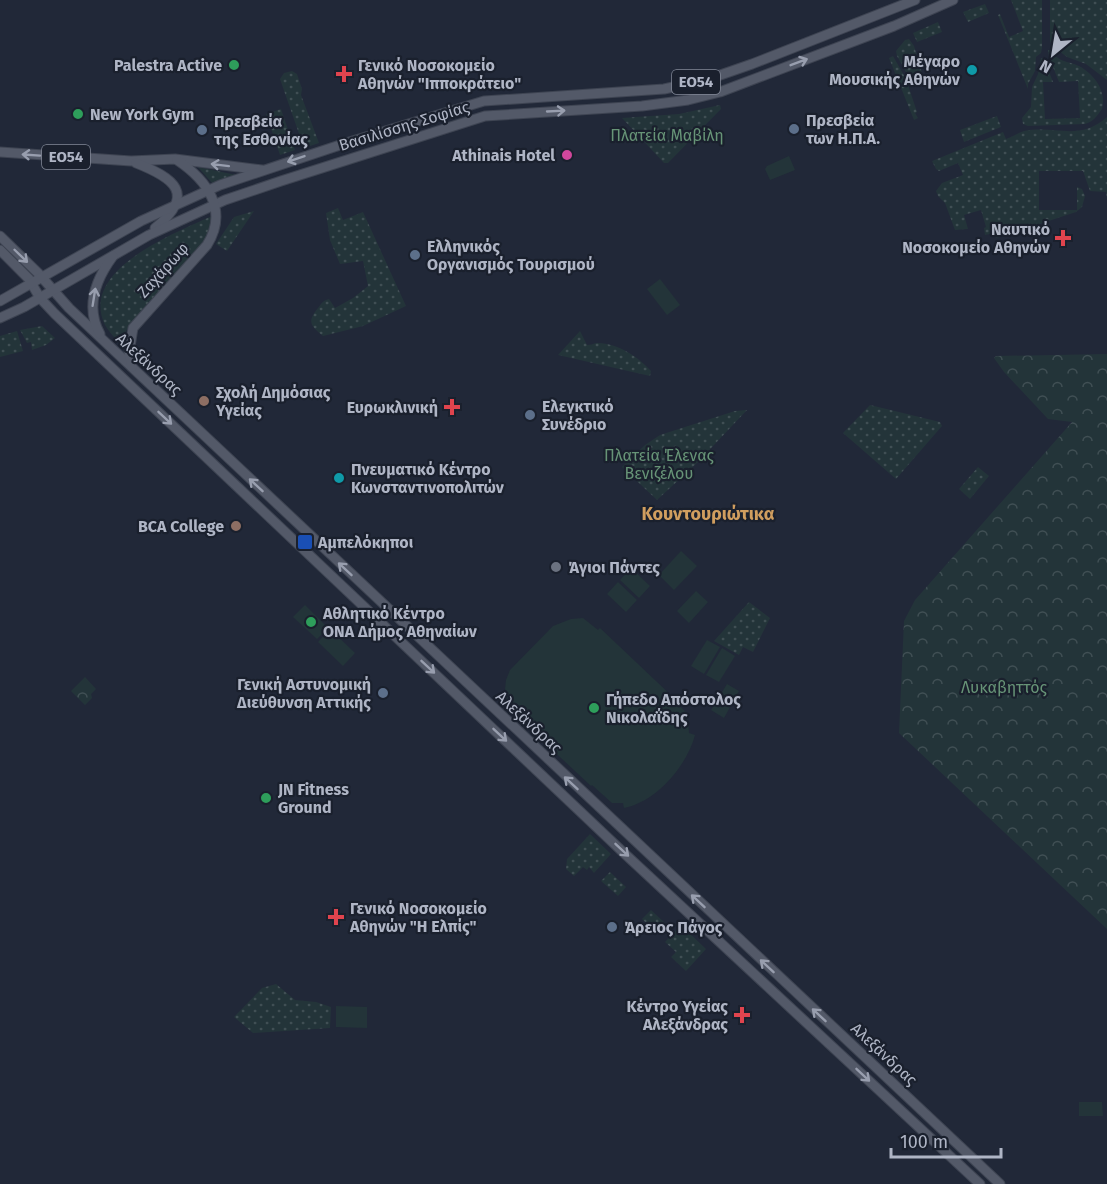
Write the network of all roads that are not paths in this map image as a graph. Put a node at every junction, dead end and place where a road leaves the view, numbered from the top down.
1 (915, 0) edge
2 (953, 0) edge
3 (0, 152) edge
4 (175, 159) junction
5 (131, 161) junction
6 (265, 170) junction
7 (209, 190) junction
8 (214, 205) junction
9 (176, 206) junction
10 (0, 236) edge
11 (136, 241) junction
12 (0, 250) edge
13 (116, 252) junction
14 (42, 277) junction
15 (32, 284) junction
16 (52, 291) junction
17 (40, 298) junction
18 (0, 301) edge
19 (0, 318) edge
20 (106, 344) junction
21 (133, 369) junction
22 (980, 1184) edge
23 (1000, 1184) edge

1 -> 6 main road, Βασιλίσσης Σοφίας / ΕΟ54
8 -> 2 main road, Βασιλίσσης Σοφίας / ΕΟ54
5 -> 3 main road, ΕΟ54
4 - 5 main road, ΕΟ54
6 -> 4 main road, ΕΟ54
4 - 7 main road
5 - 9 main road
6 - 7 main road, Βασιλίσσης Σοφίας
7 - 8 main road, Ζαχάρωφ
7 - 9 main road, Βασιλίσσης Σοφίας
8 - 11 main road, Βασιλίσσης Σοφίας / ΕΟ54
8 - 21 main road, Ζαχάρωφ
9 - 11 main road
9 - 14 main road, Βασιλίσσης Σοφίας
10 -> 14 main road, Αλεξάνδρας
11 - 13 main road, Βασιλίσσης Σοφίας / ΕΟ54
12 - 15 main road, Αλεξάνδρας
13 - 16 main road, Βασιλίσσης Σοφίας / ΕΟ54
20 -> 13 main road
14 - 15 main road, Βασιλίσσης Σοφίας
14 - 16 main road, Αλεξάνδρας
15 - 17 main road, Αλεξάνδρας
15 - 18 main road, Βασιλίσσης Σοφίας
16 - 17 main road, Βασιλίσσης Σοφίας
16 - 20 main road, Αλεξάνδρας
17 - 19 main road, Βασιλίσσης Σοφίας
17 -> 22 main road, Αλεξάνδρας
20 - 21 main road, Αλεξάνδρας
23 -> 21 main road, Αλεξάνδρας

